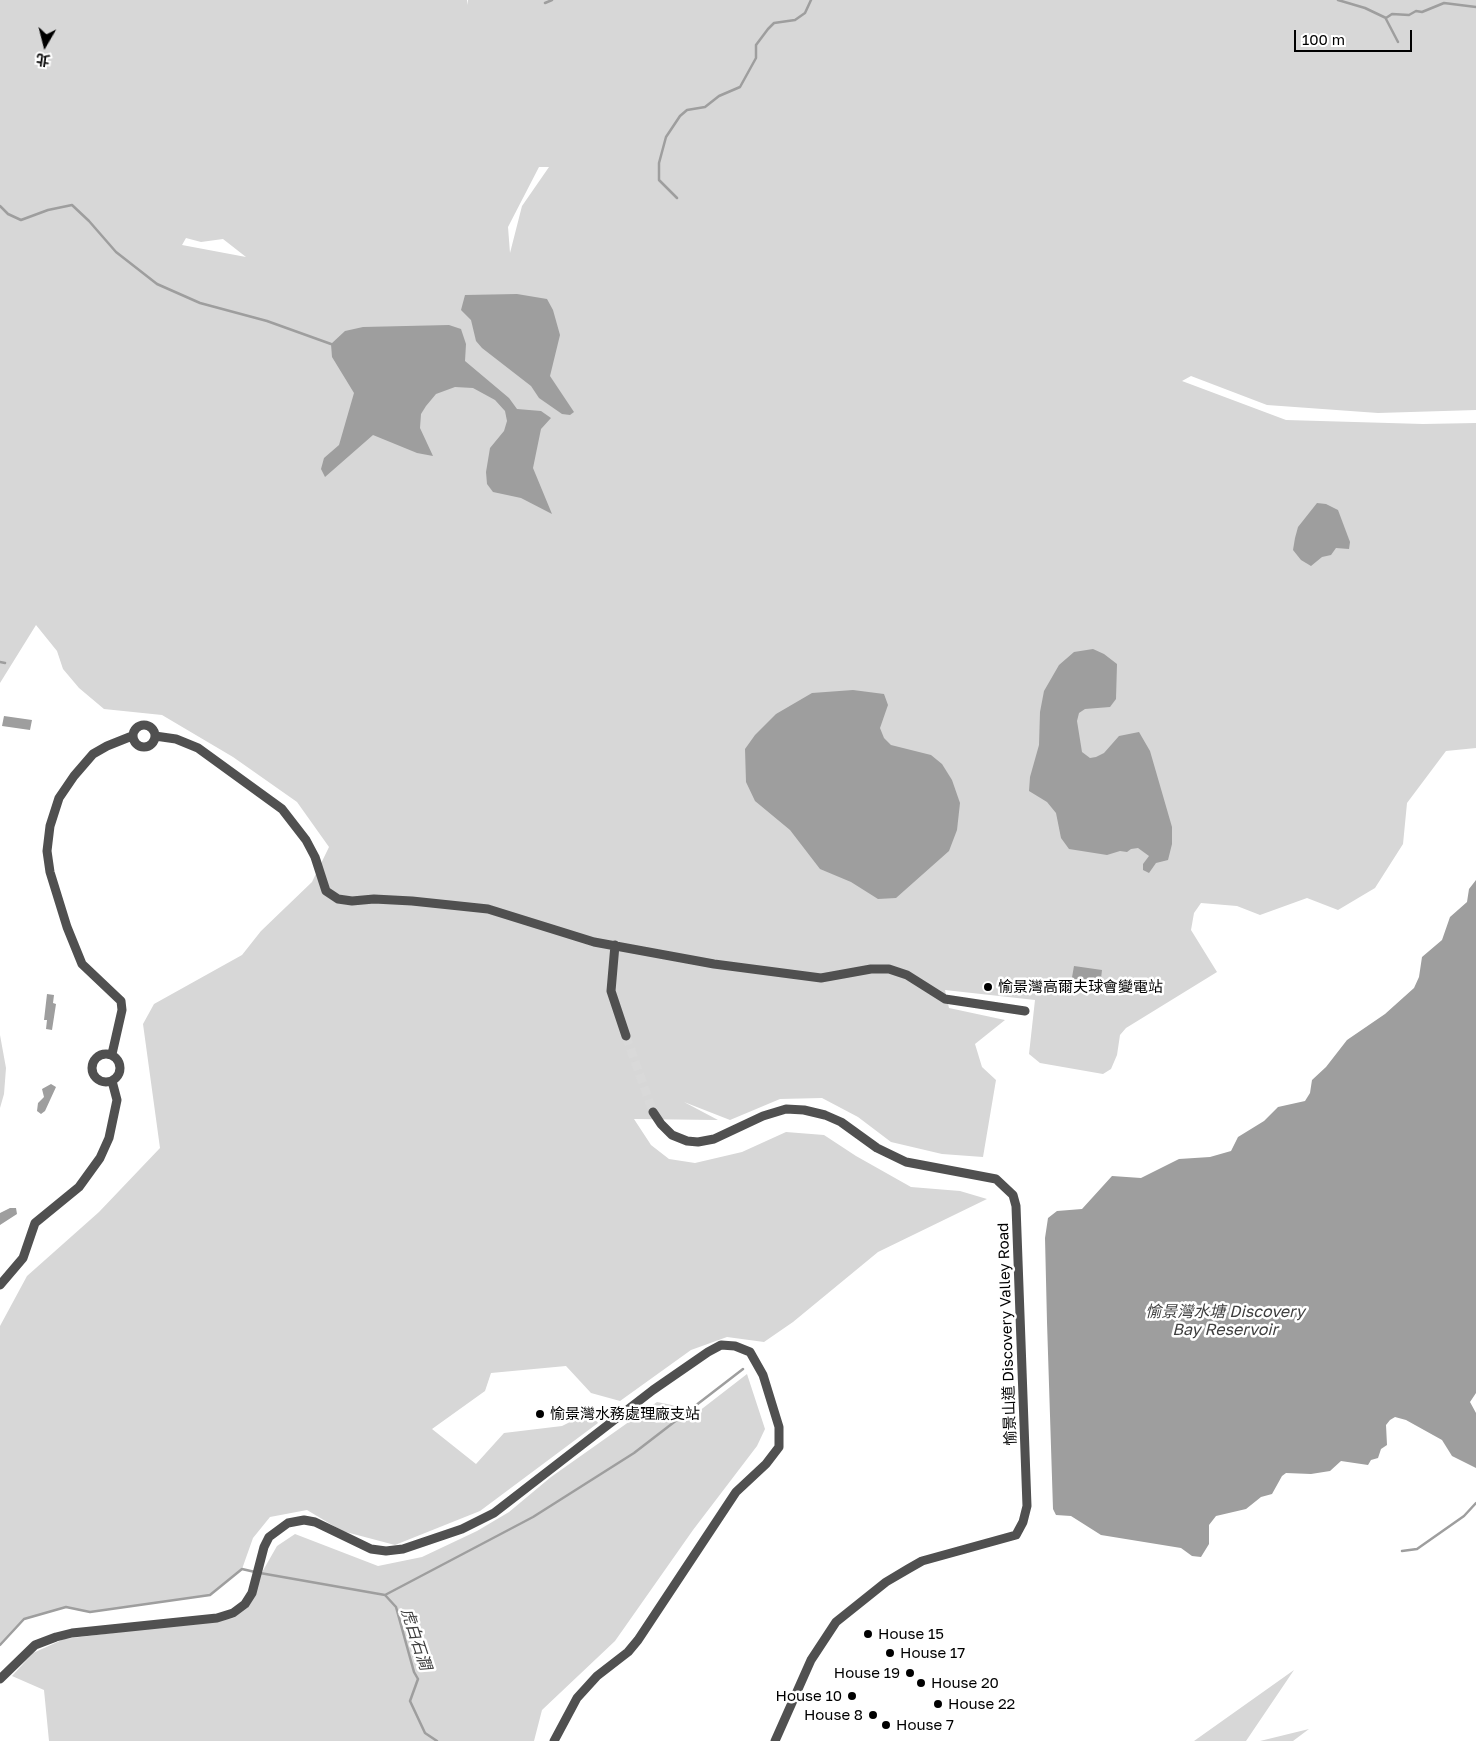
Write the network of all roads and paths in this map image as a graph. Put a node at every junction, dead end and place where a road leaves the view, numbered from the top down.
1 (132, 736) junction
2 (155, 736) junction
3 (614, 945) junction
4 (1025, 1011) dead end
5 (626, 1036) tunnel mouth
6 (112, 1054) junction
7 (112, 1081) junction
8 (653, 1112) tunnel mouth
9 (0, 1285) edge
10 (0, 1679) edge
11 (554, 1741) edge
12 (775, 1741) edge

1 - 2 street
1 - 2 street
1 - 6 street
2 - 3 street
3 - 4 street
3 - 5 street
6 - 7 street
6 - 7 street
7 - 9 street
8 - 12 street, 愉景山道 Discovery Valley Road
10 - 11 street

